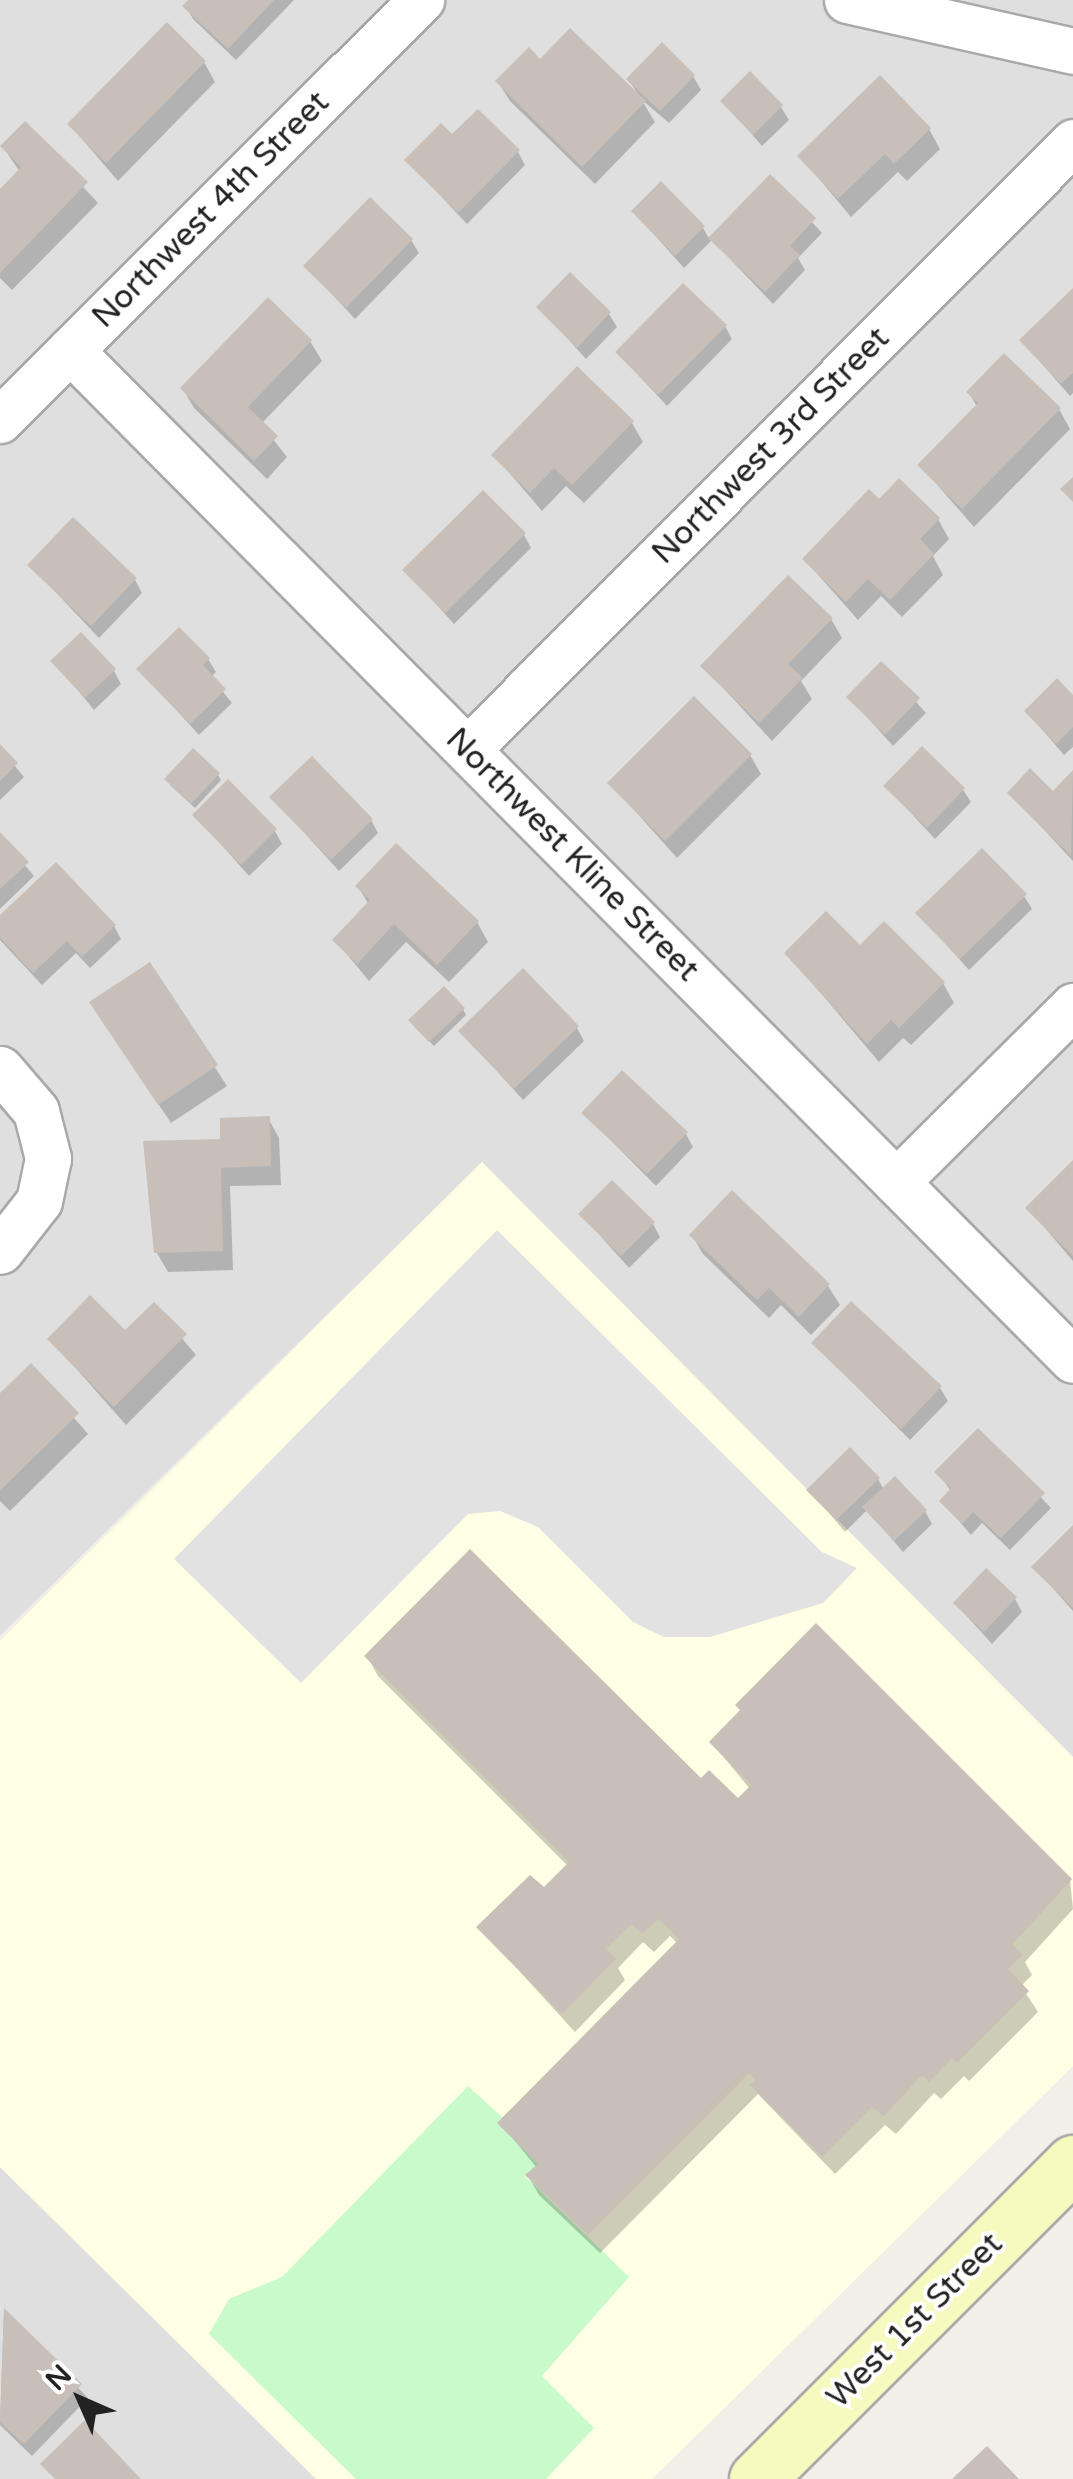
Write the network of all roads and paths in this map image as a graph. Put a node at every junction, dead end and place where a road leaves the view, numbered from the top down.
1 (422, 0) edge
2 (847, 0) edge
3 (1073, 50) edge
4 (1073, 142) edge
5 (70, 350) junction
6 (0, 420) edge
7 (468, 750) junction
8 (1073, 1006) edge
9 (0, 1069) edge
10 (896, 1182) junction
11 (0, 1251) edge
12 (1073, 1360) edge
13 (1073, 2163) edge
14 (757, 2479) edge

1 - 5 street, Northwest 4th Street
2 - 3 street
4 - 7 street, Northwest 3rd Street
5 - 6 street, Northwest 4th Street
5 - 7 street, Northwest Kline Street
7 - 10 street, Northwest Kline Street
8 - 10 street
9 - 11 street
10 - 12 street, Northwest Kline Street
13 - 14 main road, West 1st Street

